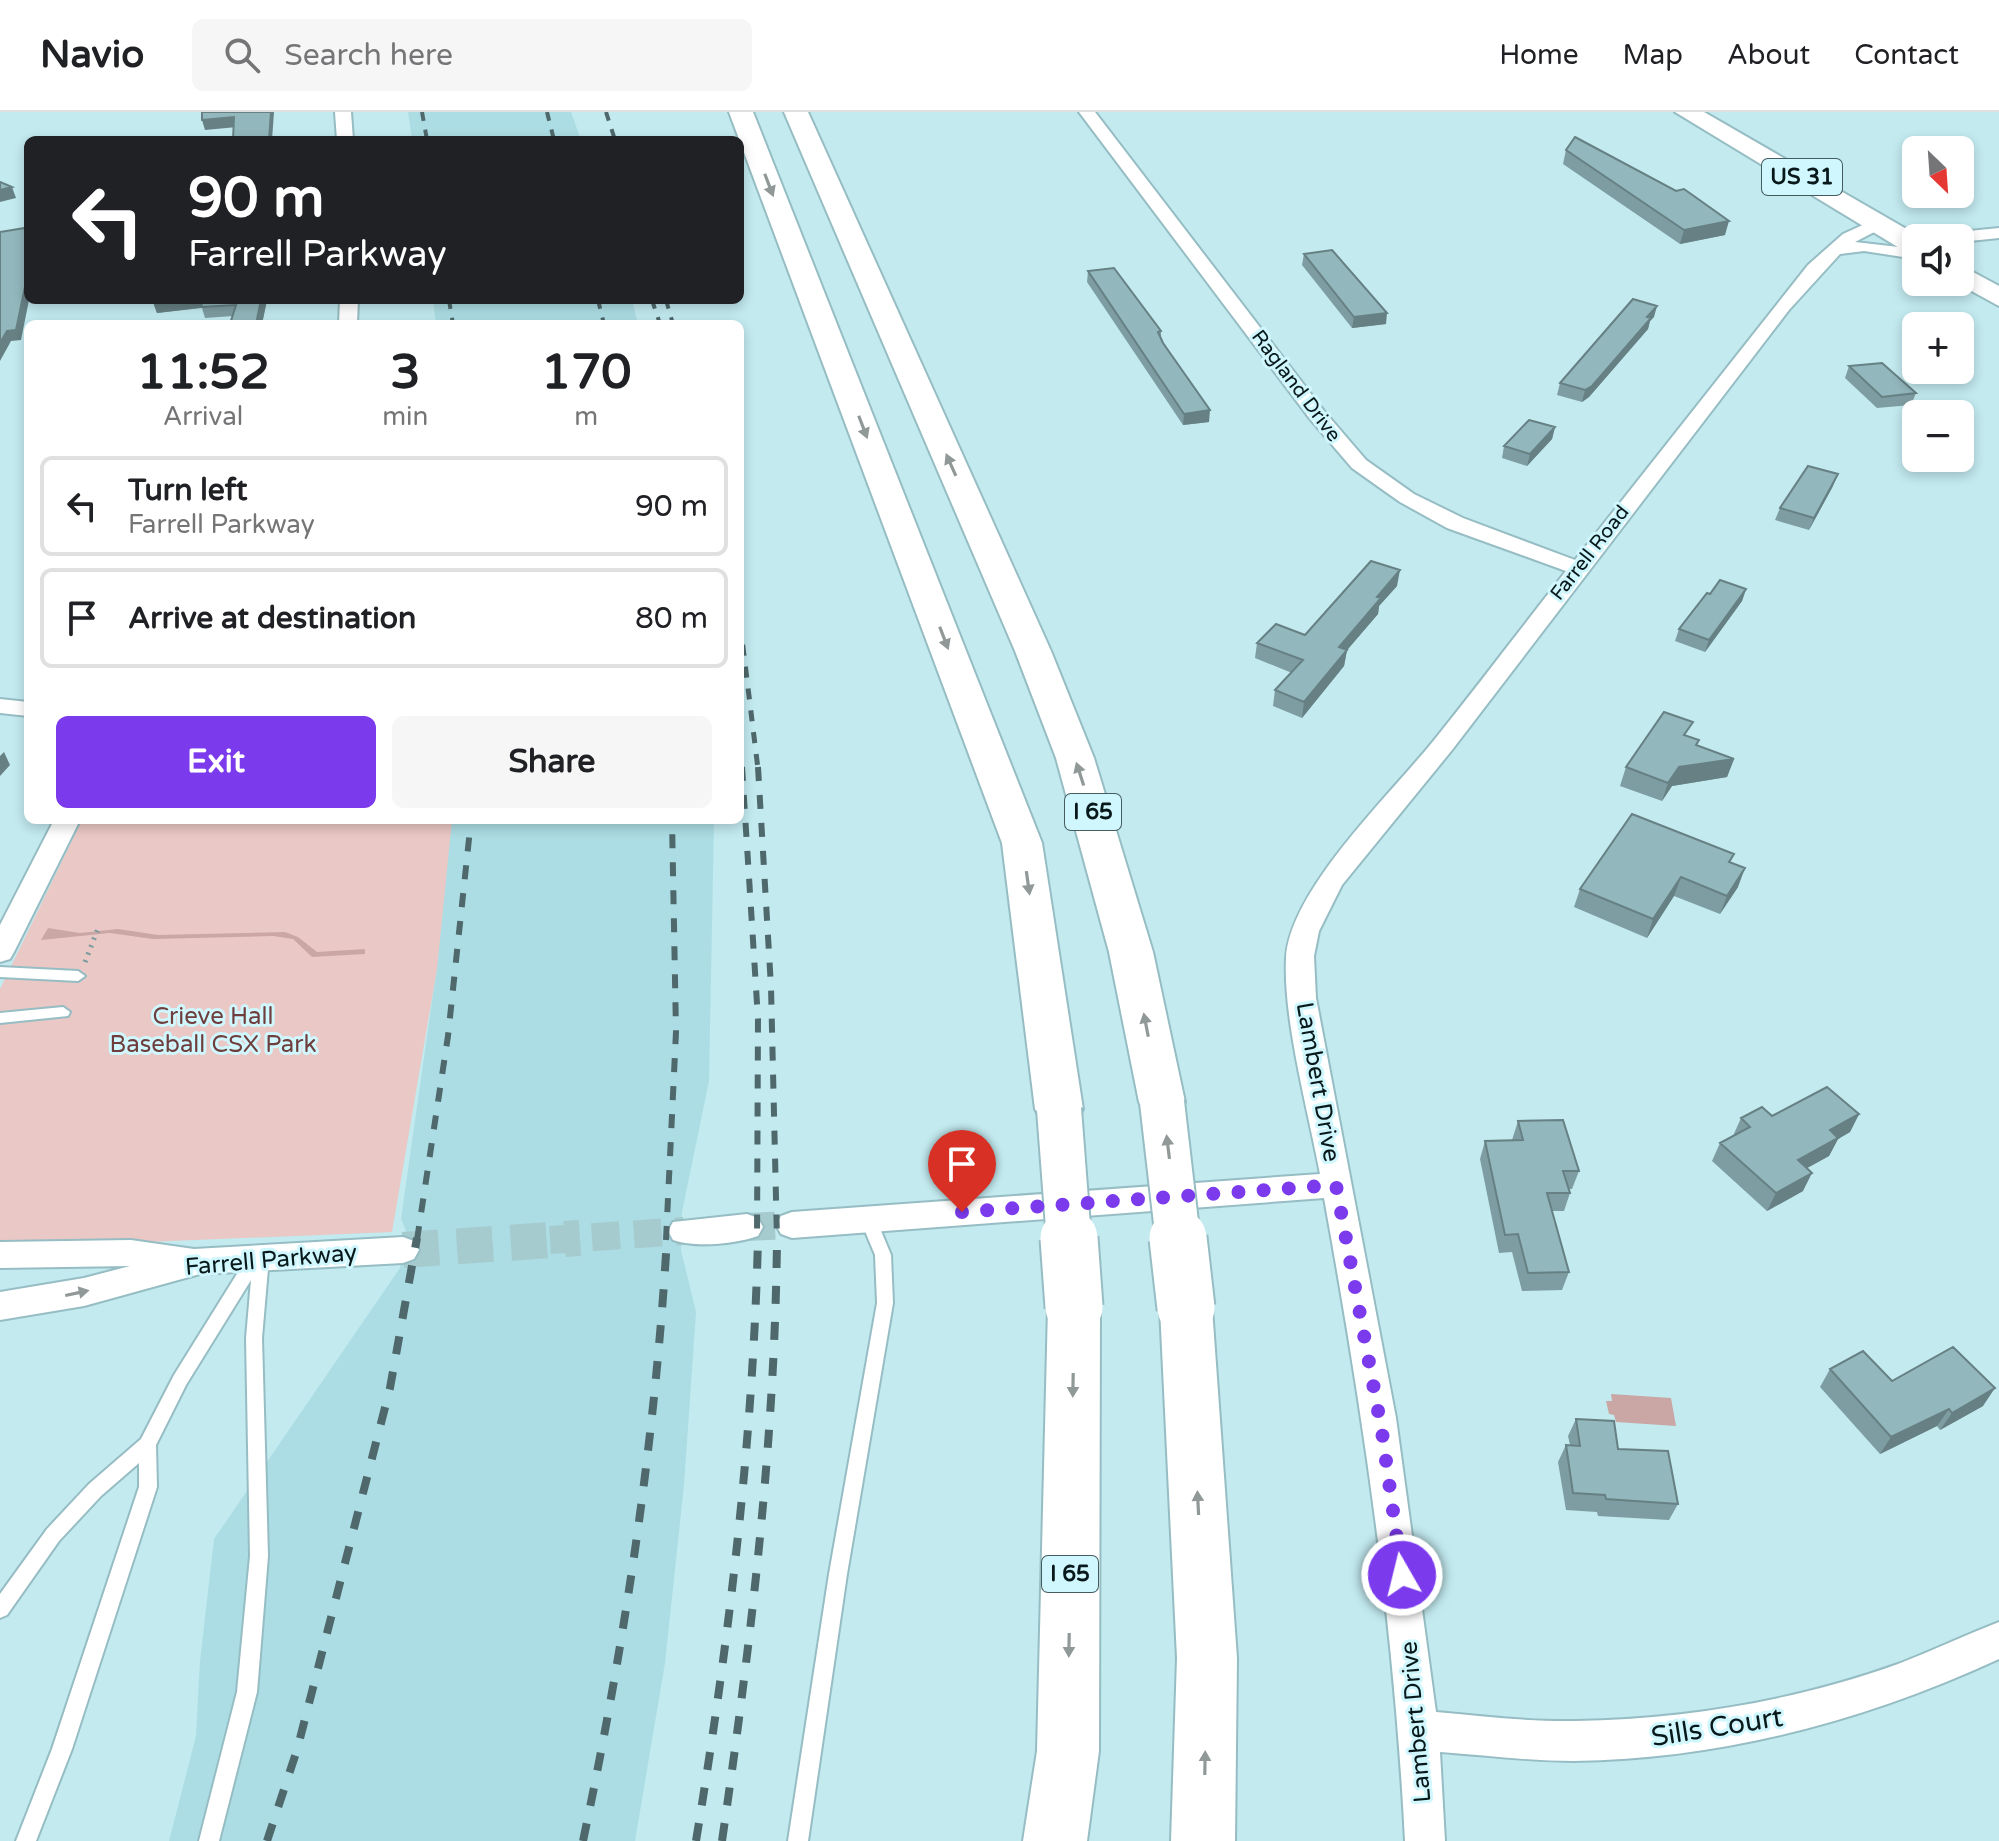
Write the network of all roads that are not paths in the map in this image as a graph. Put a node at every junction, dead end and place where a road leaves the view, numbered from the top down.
1 (343, 112) edge
2 (741, 112) edge
3 (796, 112) edge
4 (1087, 112) edge
5 (1687, 112) edge
6 (345, 136) edge
7 (1878, 223) junction
8 (1999, 233) edge
9 (1974, 236) edge
10 (1902, 238) edge
11 (1902, 246) edge
12 (1833, 250) junction
13 (1974, 282) edge
14 (1999, 298) edge
15 (1577, 568) junction
16 (0, 706) edge
17 (24, 709) edge
18 (65, 824) edge
19 (1350, 858) joint
20 (0, 952) edge
21 (81, 970) road end
22 (0, 972) edge
23 (63, 1012) dead end
24 (0, 1018) edge
25 (1336, 1185) junction
26 (868, 1219) junction
27 (792, 1225) tunnel mouth
28 (747, 1227) tunnel mouth
29 (684, 1231) tunnel mouth
30 (403, 1250) tunnel mouth
31 (0, 1255) edge
32 (258, 1258) junction
33 (200, 1261) junction
34 (0, 1306) edge
35 (147, 1445) junction
36 (0, 1609) edge
37 (1999, 1640) edge
38 (1421, 1731) junction
39 (26, 1841) edge
40 (209, 1841) edge
41 (798, 1841) edge
42 (1055, 1841) edge
43 (1203, 1841) edge
44 (1425, 1841) edge

1 - 6 street
2 -> 42 main road, I 65, bridge
43 -> 3 main road, I 65, bridge
4 - 15 street, Ragland Drive
5 - 7 main road, US 31
7 - 10 main road, US 31
7 - 12 street, Farrell Road
8 - 9 street
11 - 12 street
12 - 15 street, Farrell Road
13 - 14 main road
15 - 19 street, Farrell Road
16 - 17 street
18 - 20 street
19 - 25 street, Lambert Drive
21 - 22 lane
23 - 24 lane
25 - 26 street
25 - 38 street, Lambert Drive
26 - 27 street
26 - 41 lane
28 - 29 street
30 - 32 street, Farrell Parkway
31 - 33 street
32 - 33 street, Farrell Parkway
32 - 35 lane
32 - 40 lane
34 -> 33 street, Farrell Parkway
35 - 36 lane
35 - 39 lane
37 - 38 street, Sills Court
38 - 44 street, Lambert Drive

